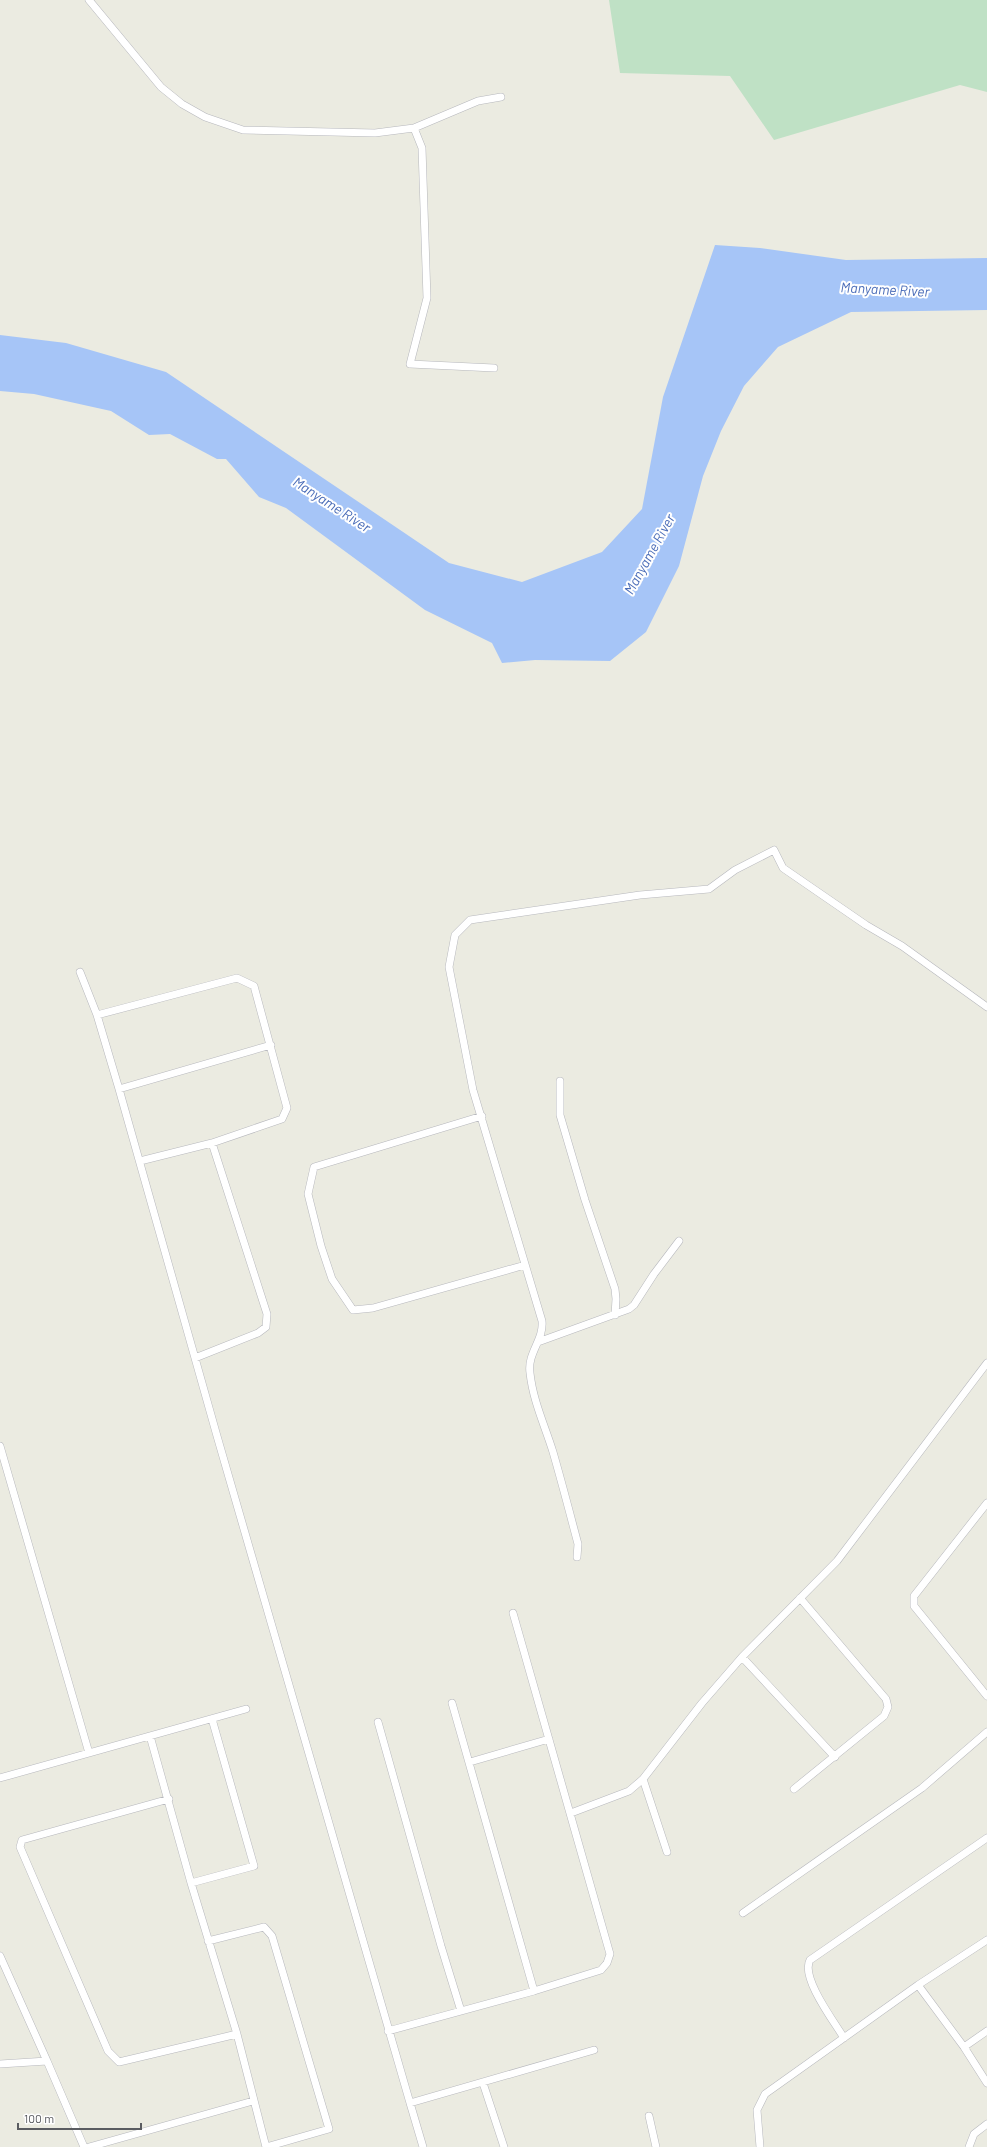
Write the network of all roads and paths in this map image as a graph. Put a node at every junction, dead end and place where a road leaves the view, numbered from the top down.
1 (89, 0) edge
2 (500, 97) dead end
3 (414, 128) junction
4 (494, 368) dead end
5 (80, 972) dead end
6 (987, 1007) edge
7 (97, 1015) junction
8 (271, 1045) junction
9 (560, 1081) dead end
10 (119, 1089) junction
11 (482, 1116) junction
12 (212, 1143) junction
13 (140, 1162) junction
14 (679, 1241) dead end
15 (524, 1265) junction
16 (615, 1315) junction
17 (538, 1342) junction
18 (195, 1358) junction
19 (987, 1363) edge
20 (0, 1446) edge
21 (987, 1502) edge
22 (577, 1557) dead end
23 (800, 1598) junction
24 (513, 1613) dead end
25 (742, 1657) junction
26 (987, 1696) edge
27 (452, 1703) dead end
28 (246, 1709) dead end
29 (212, 1718) junction
30 (378, 1722) dead end
31 (987, 1732) edge
32 (150, 1736) junction
33 (549, 1739) junction
34 (89, 1753) junction
35 (834, 1757) junction
36 (470, 1762) junction
37 (0, 1778) edge
38 (643, 1779) junction
39 (794, 1789) dead end
40 (169, 1798) junction
41 (571, 1813) junction
42 (987, 1838) edge
43 (667, 1852) dead end
44 (191, 1883) junction
45 (743, 1913) dead end
46 (987, 1940) edge
47 (208, 1941) junction
48 (0, 1956) edge
49 (918, 1985) junction
50 (534, 1992) junction
51 (461, 2011) junction
52 (388, 2031) junction
53 (987, 2031) edge
54 (237, 2034) junction
55 (844, 2038) junction
56 (964, 2047) junction
57 (594, 2050) dead end
58 (47, 2061) junction
59 (0, 2064) edge
60 (483, 2083) junction
61 (987, 2083) edge
62 (253, 2101) junction
63 (410, 2103) junction
64 (650, 2116) dead end
65 (987, 2124) edge
66 (84, 2147) edge
67 (89, 2147) edge
68 (266, 2147) edge
69 (423, 2147) edge
70 (504, 2147) edge
71 (656, 2147) edge
72 (760, 2147) edge
73 (969, 2147) edge

1 - 3 street
2 - 3 street
3 - 4 street
5 - 7 street
6 - 11 street
7 - 8 street
7 - 10 street
8 - 10 street
8 - 12 street
9 - 16 street
10 - 13 street
11 - 15 street
11 - 15 street
12 - 13 street
12 - 18 street
13 - 18 street
14 - 16 street
15 - 17 street
16 - 17 street
17 - 22 street
18 - 52 street
19 - 23 street
20 - 34 street
21 - 26 street
23 - 25 street
23 - 35 street
24 - 33 street
25 - 35 street
25 - 38 street
27 - 36 street
28 - 29 street
29 - 32 street
29 - 44 street
30 - 51 street
31 - 45 street
32 - 34 street
32 - 40 street
33 - 36 street
33 - 41 street
34 - 37 street
35 - 39 street
36 - 50 street
38 - 41 street
38 - 43 street
40 - 44 street
40 - 54 street
41 - 50 street
42 - 55 street
44 - 47 street
46 - 49 street
47 - 54 street
47 - 68 street
48 - 58 street
49 - 55 street
49 - 56 street
50 - 51 street
51 - 52 street
52 - 63 street
53 - 56 street
54 - 62 street
55 - 72 street
56 - 61 street
57 - 60 street
58 - 59 street
58 - 66 street
60 - 63 street
60 - 70 street
62 - 67 street
62 - 68 street
63 - 69 street
64 - 71 street
65 - 73 street

